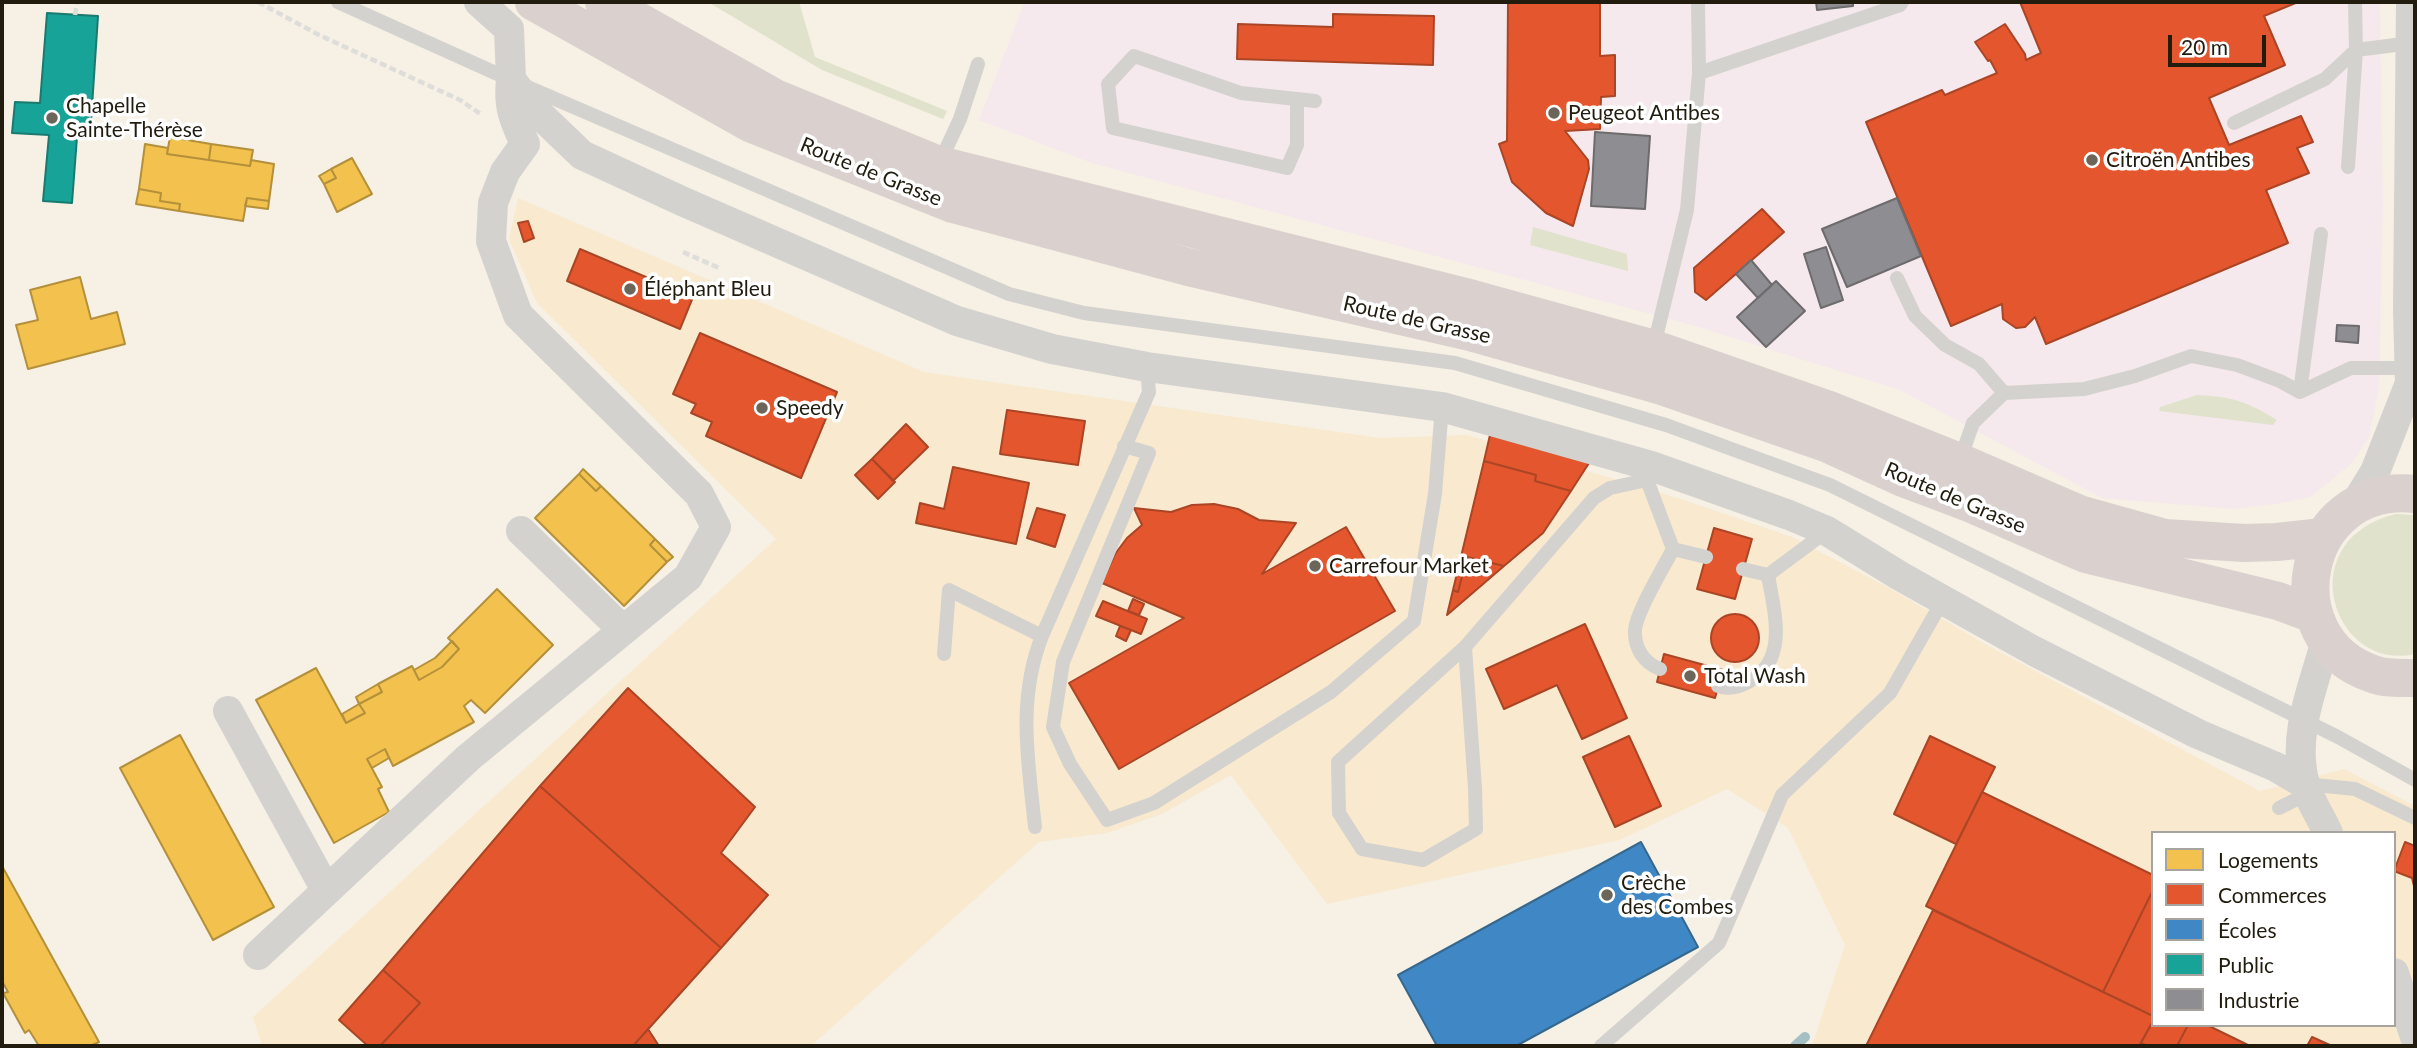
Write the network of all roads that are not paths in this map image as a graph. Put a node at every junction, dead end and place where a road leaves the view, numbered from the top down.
1 (338, 2) edge
2 (478, 2) edge
3 (534, 2) edge
4 (604, 2) edge
5 (1698, 2) edge
6 (1902, 2) edge
7 (2356, 2) edge
8 (2411, 2) edge
9 (2411, 43) junction
10 (2356, 50) junction
11 (978, 64) dead end
12 (1699, 73) junction
13 (511, 80) junction
14 (1297, 99) junction
15 (1315, 101) dead end
16 (2234, 123) dead end
17 (525, 144) junction
18 (571, 145) junction
19 (939, 165) junction
20 (2348, 167) dead end
21 (2412, 209) edge
22 (2321, 233) dead end
23 (1896, 278) dead end
24 (2412, 311) edge
25 (1651, 348) junction
26 (1147, 367) junction
27 (2412, 383) edge
28 (2301, 392) junction
29 (2004, 393) junction
30 (1442, 407) junction
31 (1124, 446) junction
32 (1959, 462) junction
33 (1649, 473) junction
34 (2415, 494) edge
35 (2354, 506) junction
36 (521, 531) dead end
37 (1827, 531) junction
38 (2323, 537) junction
39 (1673, 549) junction
40 (1706, 557) dead end
41 (1744, 569) dead end
42 (1768, 575) junction
43 (1943, 600) junction
44 (2320, 627) junction
45 (623, 630) junction
46 (1042, 636) junction
47 (1465, 647) junction
48 (944, 653) dead end
49 (1660, 669) dead end
50 (2372, 674) junction
51 (2415, 678) edge
52 (1718, 686) dead end
53 (2306, 709) junction
54 (228, 711) dead end
55 (2415, 780) edge
56 (2307, 788) junction
57 (2279, 808) dead end
58 (2415, 818) edge
59 (1035, 827) dead end
60 (2327, 831) edge
61 (326, 890) junction
62 (258, 955) dead end
63 (2396, 980) edge
64 (2415, 1037) edge
65 (1601, 1046) edge

1 - 13 lane
2 - 13 street
3 - 44 main road, Route de Grasse
4 - 19 main road, Route de Grasse
5 - 12 lane
6 - 12 lane
7 - 10 lane
8 - 9 street
9 - 10 lane
9 - 21 street
10 - 16 lane
10 - 20 lane
11 - 19 lane
12 - 25 lane
13 - 17 street
13 - 18 street
13 - 53 lane
14 - 14 lane
14 - 15 lane
17 - 18 street
17 - 45 street
18 - 26 street
19 - 25 main road, Route de Grasse
21 - 24 street
22 - 28 lane
23 - 29 lane
24 - 27 street
25 - 32 main road, Route de Grasse
26 - 30 street
26 - 31 lane
27 - 28 lane
27 - 35 street
28 - 29 lane
29 - 32 lane
30 - 31 lane
30 - 33 street
31 - 46 lane
32 - 38 main road, Route de Grasse
33 - 37 street
33 - 39 lane
33 - 47 lane
34 - 35 main road
35 - 38 main road
36 - 45 street
37 - 42 lane
37 - 43 street
38 - 44 main road
39 - 40 lane
39 - 49 lane
41 - 42 lane
42 - 52 lane
43 - 56 street
43 - 65 lane
44 - 50 main road
44 - 53 street
45 - 61 street
46 - 48 lane
46 - 59 lane
47 - 47 lane
50 - 51 main road
50 - 53 street
53 - 55 lane
53 - 56 street
54 - 61 street
56 - 57 lane
56 - 58 lane
56 - 60 street
61 - 62 street
63 - 64 street

